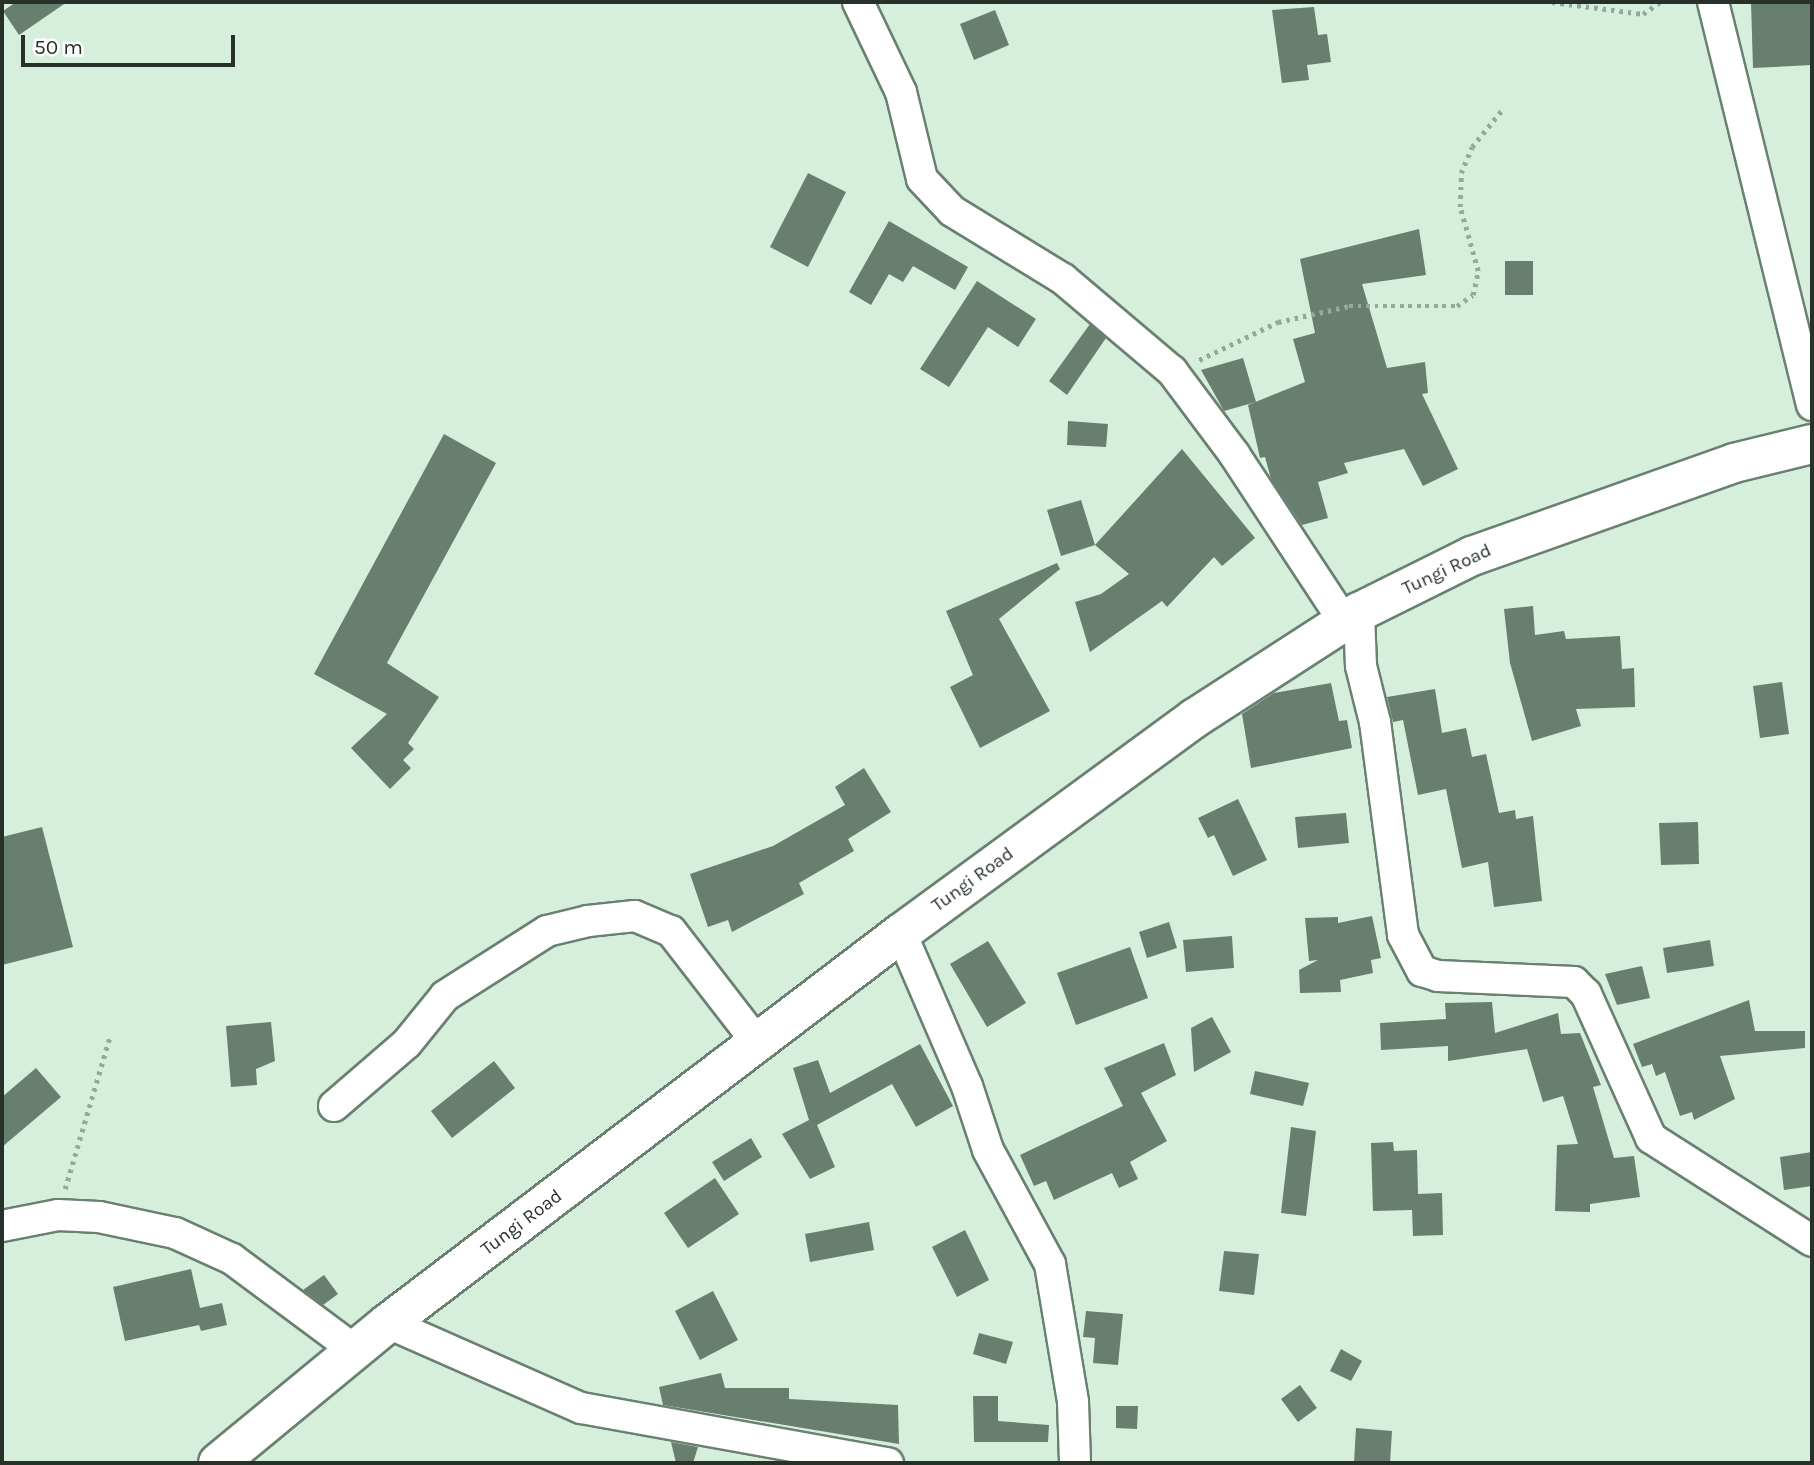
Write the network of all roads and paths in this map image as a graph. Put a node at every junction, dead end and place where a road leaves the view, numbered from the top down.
1 (858, 2) edge
2 (1552, 2) edge
3 (1660, 2) edge
4 (1713, 2) edge
5 (1502, 110) dead end
6 (1172, 371) junction
7 (1812, 405) edge
8 (1812, 444) edge
9 (1352, 618) junction
10 (901, 933) junction
11 (110, 1036) dead end
12 (759, 1045) junction
13 (334, 1106) dead end
14 (58, 1215) junction
15 (2, 1226) edge
16 (1812, 1241) edge
17 (388, 1323) junction
18 (356, 1351) junction
19 (218, 1463) edge
20 (888, 1463) edge
21 (1075, 1463) edge

1 - 6 street
2 - 3 path
4 - 7 street
5 - 6 path
6 - 9 street
8 - 9 main road, Tungi Road
9 - 10 main road, Tungi Road
9 - 16 street
10 - 12 main road, Tungi Road
10 - 21 street
11 - 14 path
12 - 13 street
12 - 17 main road, Tungi Road
14 - 15 street
14 - 18 street
17 - 18 main road, Tungi Road
17 - 20 street
18 - 19 main road, Tungi Road

